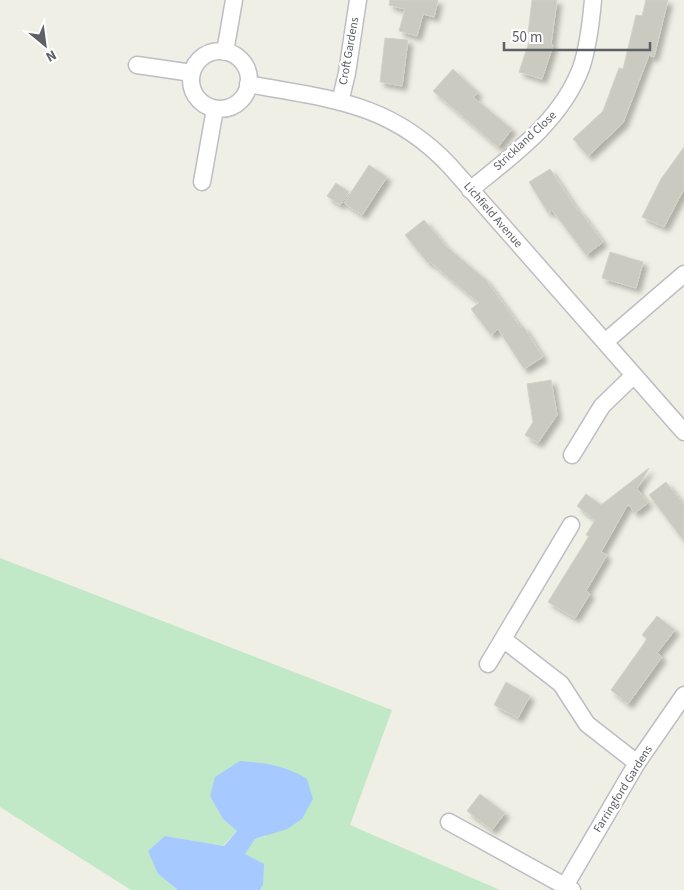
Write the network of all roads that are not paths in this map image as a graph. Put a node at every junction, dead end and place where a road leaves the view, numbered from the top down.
1 (234, 0) edge
2 (358, 0) edge
3 (593, 0) edge
4 (226, 52) junction
5 (137, 65) dead end
6 (192, 73) junction
7 (248, 84) junction
8 (340, 102) junction
9 (215, 109) junction
10 (202, 182) dead end
11 (470, 190) junction
12 (684, 274) edge
13 (605, 342) junction
14 (634, 375) junction
15 (684, 432) edge
16 (572, 455) dead end
17 (571, 526) dead end
18 (503, 639) junction
19 (488, 664) dead end
20 (684, 695) edge
21 (637, 763) junction
22 (449, 822) dead end
23 (569, 888) edge

1 - 4 street
2 - 8 street, Croft Gardens
3 - 11 street, Strickland Close
4 - 6 street
4 - 7 street
5 - 6 street
6 - 9 street
7 - 8 street, Lichfield Avenue
7 - 9 street
8 - 11 street, Lichfield Avenue
9 - 10 street
11 - 13 street, Lichfield Avenue
12 - 13 street
13 - 14 street, Lichfield Avenue
14 - 15 street, Lichfield Avenue
14 - 16 street
17 - 18 street
18 - 19 street
18 - 21 street
20 - 21 street, Farringford Gardens
21 - 23 street, Farringford Gardens
22 - 23 street

